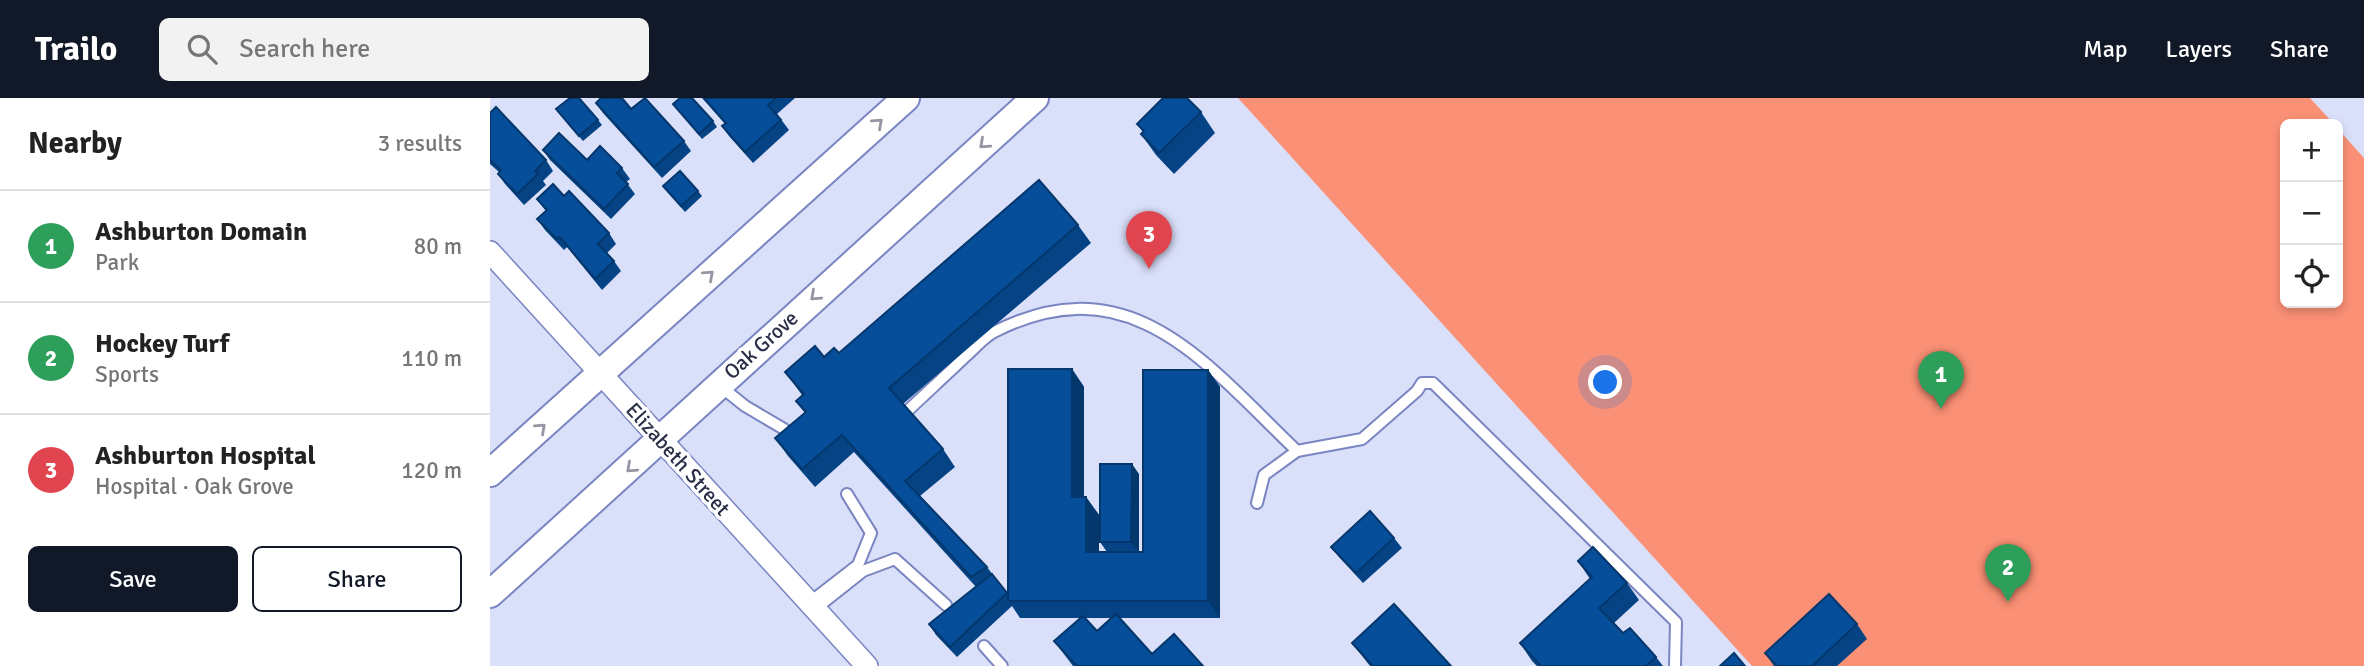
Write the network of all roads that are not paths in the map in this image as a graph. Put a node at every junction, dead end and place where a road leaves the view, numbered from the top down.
1 (906, 98) edge
2 (1035, 98) edge
3 (490, 252) edge
4 (601, 373) junction
5 (718, 384) junction
6 (896, 421) edge
7 (785, 429) edge
8 (662, 440) junction
9 (1297, 451) junction
10 (490, 473) edge
11 (846, 494) dead end
12 (1257, 503) dead end
13 (490, 594) edge
14 (946, 605) dead end
15 (812, 606) junction
16 (984, 646) dead end
17 (867, 666) edge
18 (1002, 666) edge
19 (1675, 666) edge

4 -> 1 street
2 -> 5 street, Oak Grove
3 - 4 street, Elizabeth Street
4 - 8 street, Elizabeth Street
10 -> 4 street
5 - 7 lane
5 - 8 street, Oak Grove
6 - 9 lane
8 -> 13 street, Oak Grove
8 - 15 street, Elizabeth Street
9 - 12 lane
9 - 19 lane
11 - 15 lane
14 - 15 lane
15 - 17 street, Elizabeth Street
16 - 18 lane

